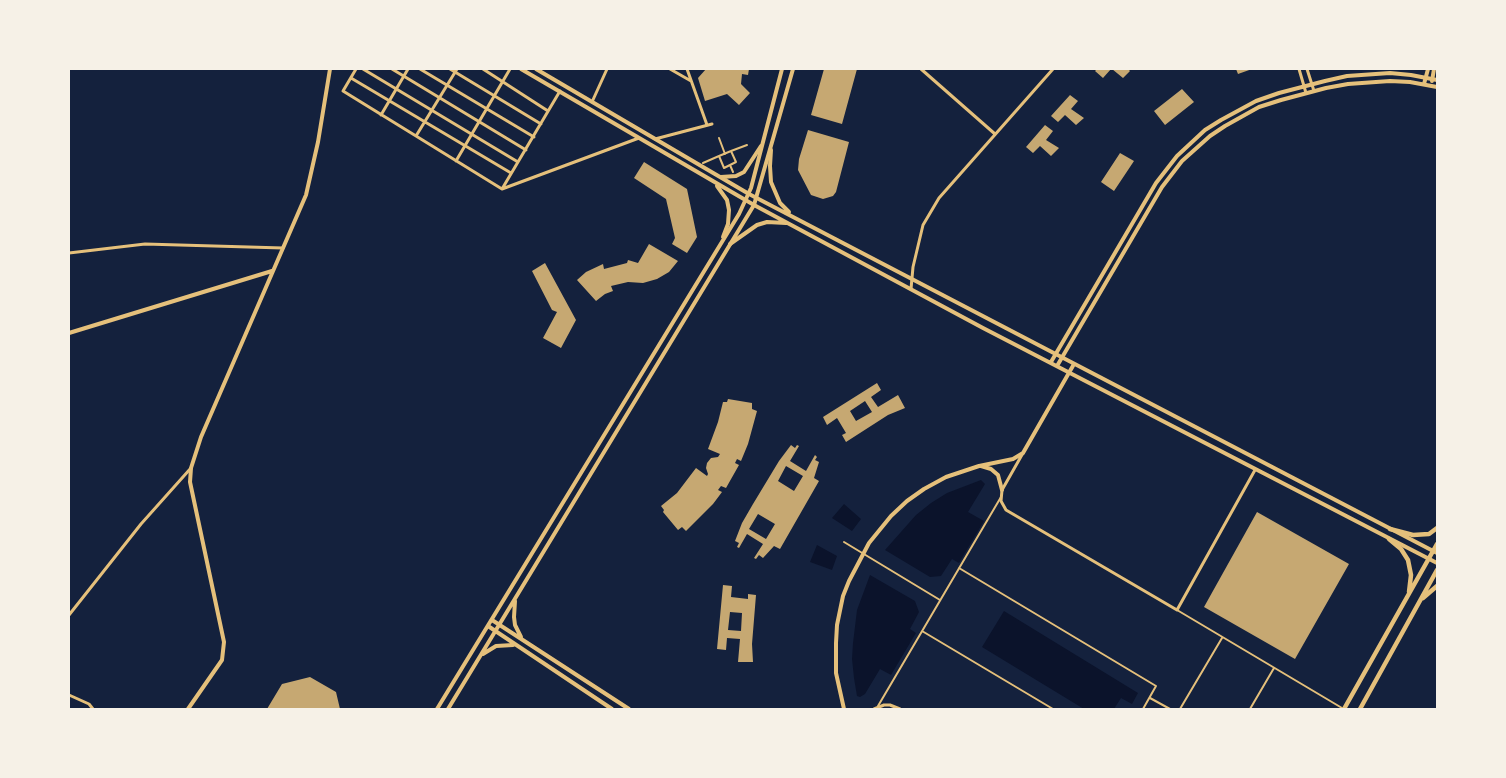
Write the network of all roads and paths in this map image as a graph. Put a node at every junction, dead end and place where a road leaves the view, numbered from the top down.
1 (330, 69) edge
2 (356, 69) edge
3 (363, 69) edge
4 (392, 69) edge
5 (408, 69) edge
6 (420, 69) edge
7 (450, 69) edge
8 (483, 69) edge
9 (510, 69) edge
10 (522, 69) edge
11 (536, 69) edge
12 (607, 69) edge
13 (670, 69) edge
14 (687, 69) edge
15 (782, 69) edge
16 (793, 69) edge
17 (921, 69) edge
18 (1053, 69) edge
19 (1299, 69) edge
20 (1307, 69) edge
21 (1428, 69) edge
22 (1434, 69) edge
23 (456, 70) edge
24 (404, 76) junction
25 (1426, 77) junction
26 (351, 78) junction
27 (1432, 78) junction
28 (1437, 80) edge
29 (692, 81) junction
30 (503, 82) junction
31 (1312, 84) junction
32 (1424, 84) junction
33 (447, 85) junction
34 (1304, 86) junction
35 (1430, 86) junction
36 (1437, 88) edge
37 (396, 89) junction
38 (560, 91) junction
39 (1314, 91) junction
40 (1306, 93) junction
41 (494, 96) junction
42 (439, 97) junction
43 (389, 100) junction
44 (592, 102) junction
45 (487, 109) junction
46 (432, 110) junction
47 (548, 111) junction
48 (381, 115) junction
49 (425, 121) junction
50 (479, 122) junction
51 (541, 124) junction
52 (712, 124) dead end
53 (708, 125) junction
54 (472, 134) junction
55 (995, 134) junction
56 (416, 136) junction
57 (534, 137) junction
58 (639, 138) junction
59 (719, 138) dead end
60 (655, 140) junction
61 (762, 144) junction
62 (465, 145) junction
63 (747, 145) dead end
64 (772, 147) junction
65 (526, 150) junction
66 (731, 151) junction
67 (725, 154) junction
68 (719, 156) junction
69 (456, 161) junction
70 (518, 162) junction
71 (703, 164) dead end
72 (730, 165) junction
73 (733, 172) dead end
74 (511, 173) junction
75 (717, 176) junction
76 (714, 182) junction
77 (502, 189) junction
78 (748, 194) junction
79 (756, 197) junction
80 (746, 200) junction
81 (754, 205) junction
82 (792, 216) junction
83 (789, 224) junction
84 (723, 240) junction
85 (730, 244) junction
86 (283, 248) junction
87 (69, 253) edge
88 (273, 271) junction
89 (913, 279) junction
90 (911, 289) junction
91 (69, 333) edge
92 (1055, 354) junction
93 (1061, 357) junction
94 (1051, 362) junction
95 (1074, 364) junction
96 (1057, 366) junction
97 (1070, 372) junction
98 (1023, 453) junction
99 (979, 466) junction
100 (191, 468) junction
101 (1255, 470) junction
102 (1002, 490) junction
103 (1001, 497) junction
104 (1437, 528) edge
105 (1390, 529) junction
106 (1389, 539) junction
107 (844, 542) dead end
108 (1437, 544) edge
109 (1435, 552) edge
110 (863, 553) junction
111 (1429, 559) junction
112 (1437, 564) edge
113 (959, 568) junction
114 (1437, 570) edge
115 (1437, 586) edge
116 (518, 594) junction
117 (1408, 596) junction
118 (940, 600) junction
119 (1420, 601) junction
120 (1177, 610) junction
121 (69, 615) edge
122 (492, 620) junction
123 (500, 624) junction
124 (488, 626) junction
125 (495, 631) junction
126 (922, 631) junction
127 (1222, 637) junction
128 (522, 639) junction
129 (517, 647) junction
130 (478, 659) junction
131 (1274, 668) junction
132 (69, 695) edge
133 (1150, 698) junction
134 (878, 706) junction
135 (93, 709) edge
136 (188, 709) edge
137 (437, 709) edge
138 (448, 709) edge
139 (612, 709) edge
140 (629, 709) edge
141 (844, 709) edge
142 (874, 709) edge
143 (900, 709) edge
144 (1053, 709) edge
145 (1142, 709) edge
146 (1170, 709) edge
147 (1180, 709) edge
148 (1250, 709) edge
149 (1344, 709) edge
150 (1360, 709) edge

1 - 86 street
2 - 26 street
3 - 37 street
4 - 24 street
5 - 24 street
6 - 33 street
7 - 23 street
8 - 30 street
9 - 30 street
10 - 38 street
11 - 44 street
12 - 44 street
13 - 29 street
14 - 29 street
15 - 61 street
16 - 64 street
17 - 55 street
18 - 55 street
19 - 34 street
20 - 31 street
21 - 25 street
22 - 27 street
23 - 33 street
23 - 41 street
24 - 37 street
24 - 42 street
25 - 27 street
25 - 31 street
25 - 32 street
26 - 43 street
26 - 48 street
27 - 28 street
27 - 35 street
29 - 53 street
30 - 41 street
30 - 47 street
31 - 34 street
31 - 39 street
32 - 35 street
32 - 39 street
33 - 42 street
33 - 45 street
34 - 40 street
34 - 92 street
35 - 36 street
37 - 43 street
37 - 46 street
38 - 47 street
38 - 58 street
39 - 40 street
40 - 93 street
41 - 45 street
41 - 51 street
42 - 46 street
42 - 50 street
43 - 48 street
43 - 49 street
44 - 60 street
45 - 50 street
45 - 57 street
46 - 49 street
46 - 54 street
47 - 51 street
48 - 56 street
49 - 56 street
49 - 62 street
50 - 54 street
50 - 65 street
51 - 57 street
52 - 53 street
53 - 60 street
54 - 62 street
54 - 70 street
55 - 89 street
56 - 69 street
57 - 65 street
58 - 76 street
58 - 77 street
59 - 67 street
60 - 75 street
61 - 75 street
61 - 78 street
62 - 69 street
62 - 74 street
63 - 66 street
64 - 79 street
64 - 82 street
65 - 70 street
66 - 67 street
66 - 72 street
67 - 68 street
68 - 71 street
68 - 72 street
69 - 77 street
70 - 74 street
72 - 73 street
74 - 77 street
75 - 78 street
76 - 80 street
76 - 84 street
78 - 79 street
78 - 80 street
79 - 81 street
79 - 82 street
80 - 81 street
80 - 84 street
81 - 83 street
81 - 85 street
82 - 89 street
83 - 85 street
83 - 90 street
84 - 122 street
85 - 116 street
86 - 87 street
86 - 88 street
88 - 91 street
88 - 100 street
89 - 90 street
89 - 92 street
90 - 94 street
92 - 93 street
92 - 94 street
93 - 95 street
93 - 96 street
94 - 96 street
95 - 97 street
95 - 105 street
96 - 97 street
97 - 98 street
97 - 101 street
98 - 99 street
98 - 102 street
99 - 102 street
99 - 110 street
100 - 121 street
100 - 136 street
101 - 106 street
101 - 120 street
102 - 103 street
103 - 113 street
103 - 120 street
104 - 105 main road
105 - 109 street
106 - 111 street
106 - 117 main road
107 - 110 street
108 - 109 main road
109 - 111 main road
110 - 118 street
110 - 141 street
111 - 112 street
111 - 117 main road
113 - 118 street
113 - 133 street
114 - 119 main road
115 - 119 main road
116 - 123 street
116 - 128 street
117 - 149 main road
118 - 126 street
119 - 150 main road
120 - 127 street
122 - 123 street
122 - 124 street
123 - 125 street
123 - 128 street
124 - 125 street
124 - 137 street
125 - 129 street
125 - 130 street
126 - 134 street
126 - 144 street
127 - 131 street
127 - 147 street
128 - 140 street
129 - 130 street
129 - 139 street
130 - 138 street
131 - 148 street
131 - 149 street
132 - 135 street
133 - 145 street
133 - 146 street
134 - 142 street
134 - 143 street

